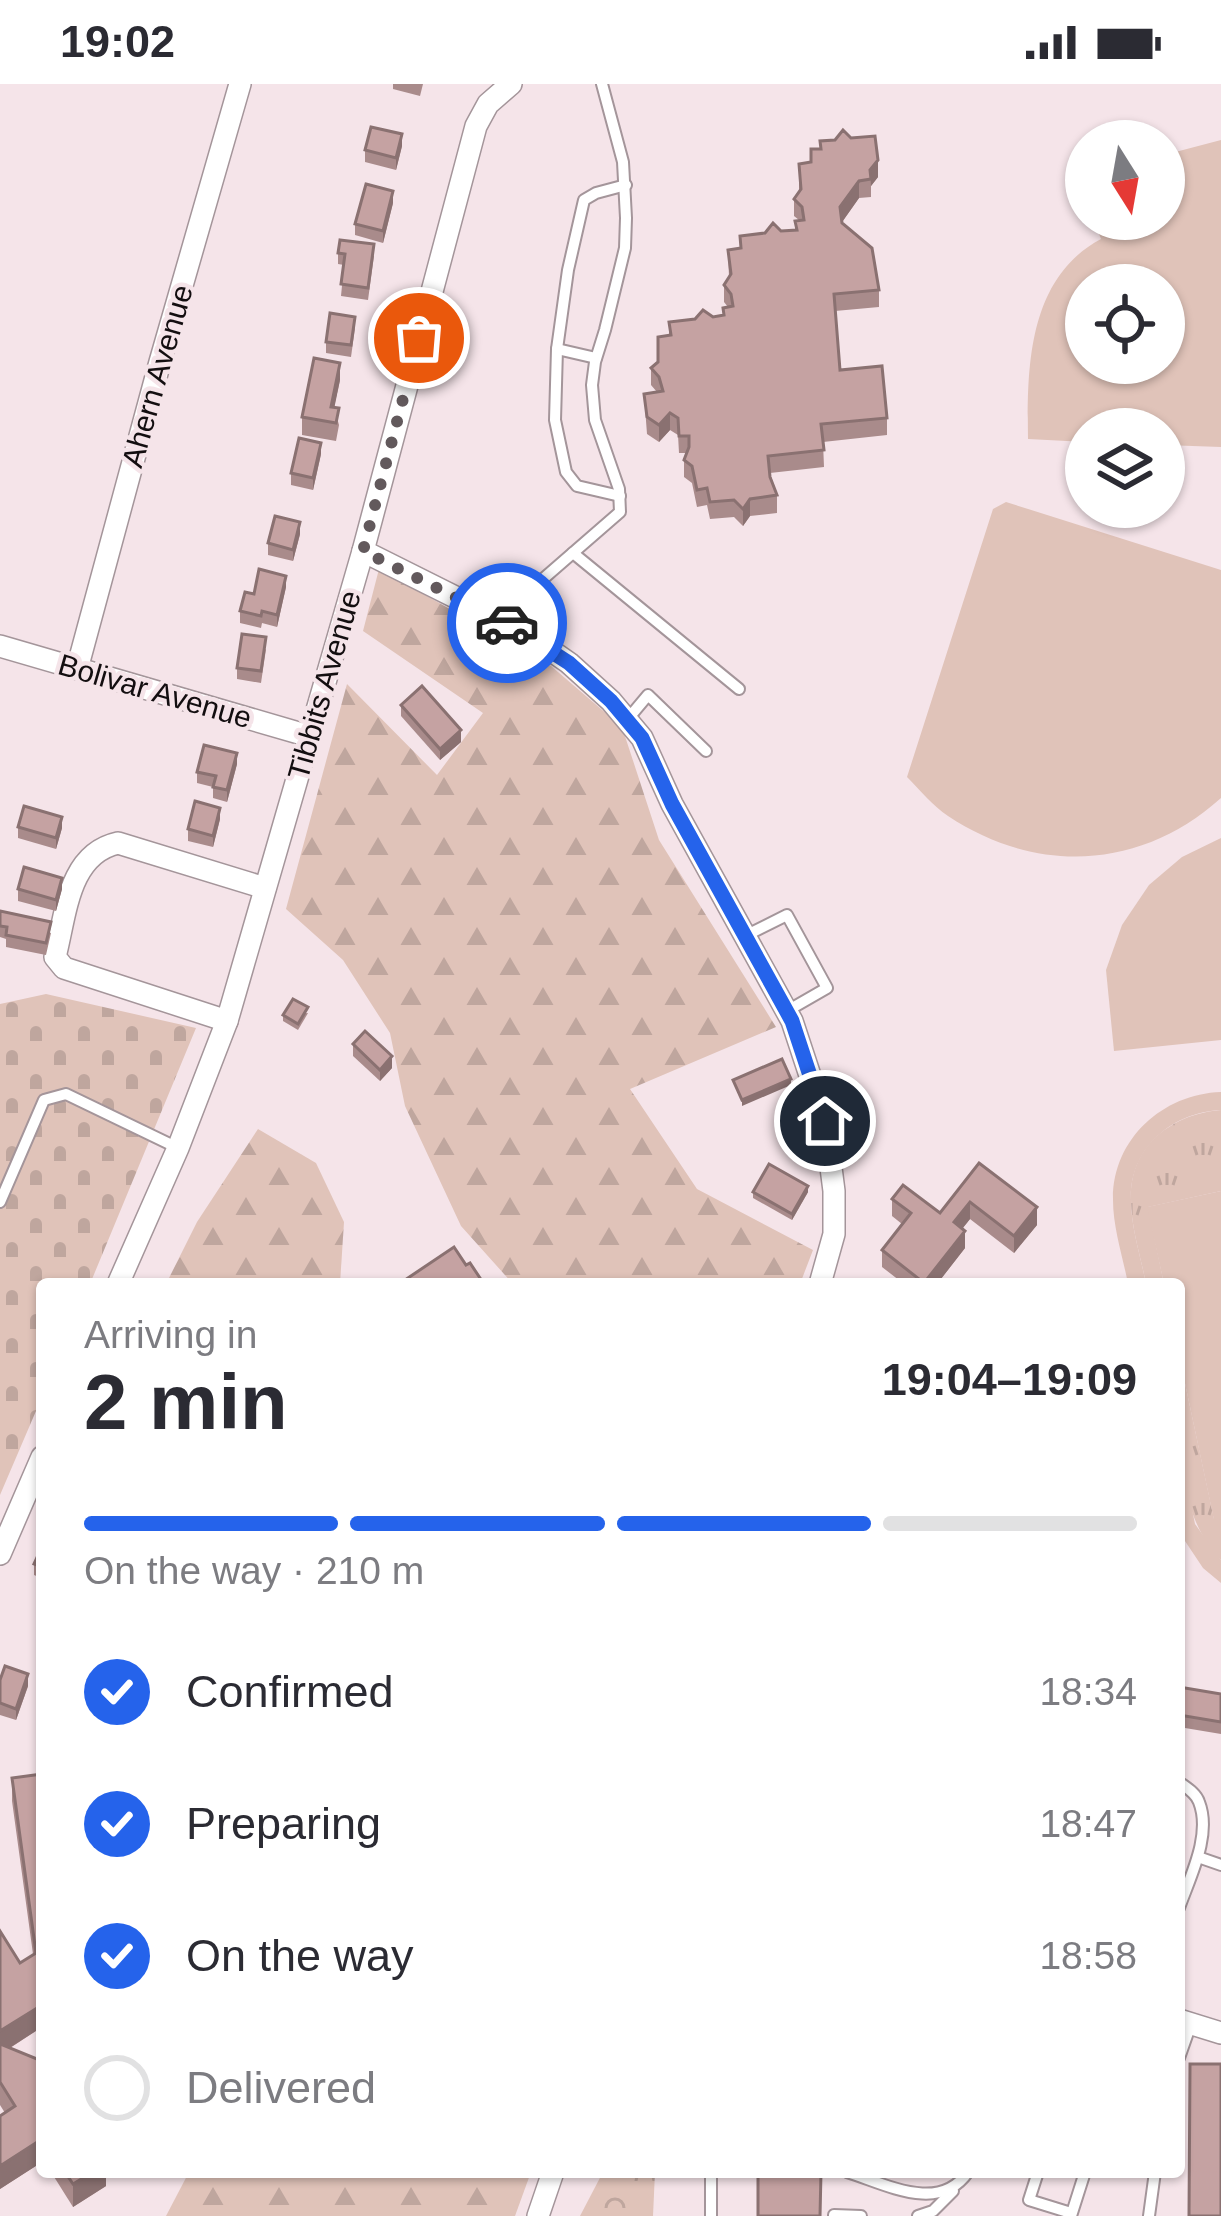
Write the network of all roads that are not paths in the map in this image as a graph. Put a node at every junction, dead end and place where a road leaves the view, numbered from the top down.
1 (240, 84) edge
2 (511, 84) edge
3 (602, 84) edge
4 (626, 185) junction
5 (556, 349) junction
6 (596, 358) junction
7 (620, 496) junction
8 (363, 551) junction
9 (573, 553) junction
10 (489, 614) junction
11 (0, 646) edge
12 (77, 669) junction
13 (739, 689) dead end
14 (627, 720) junction
15 (310, 736) junction
16 (706, 752) dead end
17 (265, 888) junction
18 (744, 937) junction
19 (787, 1011) junction
20 (227, 1021) junction
21 (178, 1148) junction
22 (0, 1202) edge
23 (121, 1278) edge
24 (822, 1278) edge
25 (36, 1471) edge
26 (0, 1554) edge
27 (1185, 1787) edge
28 (1198, 1857) junction
29 (1221, 1864) edge
30 (1185, 1891) edge
31 (1185, 2022) edge
32 (1221, 2033) edge
33 (551, 2178) edge
34 (711, 2178) edge
35 (868, 2178) edge
36 (963, 2178) edge
37 (1036, 2178) edge
38 (1083, 2178) edge
39 (1154, 2178) edge
40 (955, 2188) junction
41 (1071, 2215) edge
42 (538, 2216) edge
43 (711, 2216) edge
44 (834, 2216) edge
45 (861, 2216) edge
46 (918, 2216) edge
47 (1149, 2216) edge

1 - 12 street, Ahern Avenue
2 - 8 street, Tibbits Avenue
3 - 4 lane
4 - 5 lane
4 - 6 lane
5 - 6 lane
5 - 7 lane
6 - 7 lane
7 - 9 lane
8 - 10 street
8 - 15 street, Tibbits Avenue
9 - 10 lane
9 - 13 lane
10 - 14 street
11 - 12 street, Bolivar Avenue
12 - 15 street, Bolivar Avenue
14 - 16 lane
14 - 18 street
15 - 17 street, Tibbits Avenue
17 - 20 street, Tibbits Avenue
17 - 20 street
18 - 19 street
18 - 19 lane
19 - 24 street
20 - 21 street, Tibbits Avenue
21 - 22 lane
21 - 23 street, Tibbits Avenue
25 - 26 street
27 - 28 lane
28 - 29 lane
28 - 30 lane
31 - 32 street
33 - 42 street
34 - 43 lane
35 - 40 lane
36 - 40 lane
37 - 41 lane
38 - 41 lane
39 - 47 lane
40 - 46 lane
44 - 45 lane

